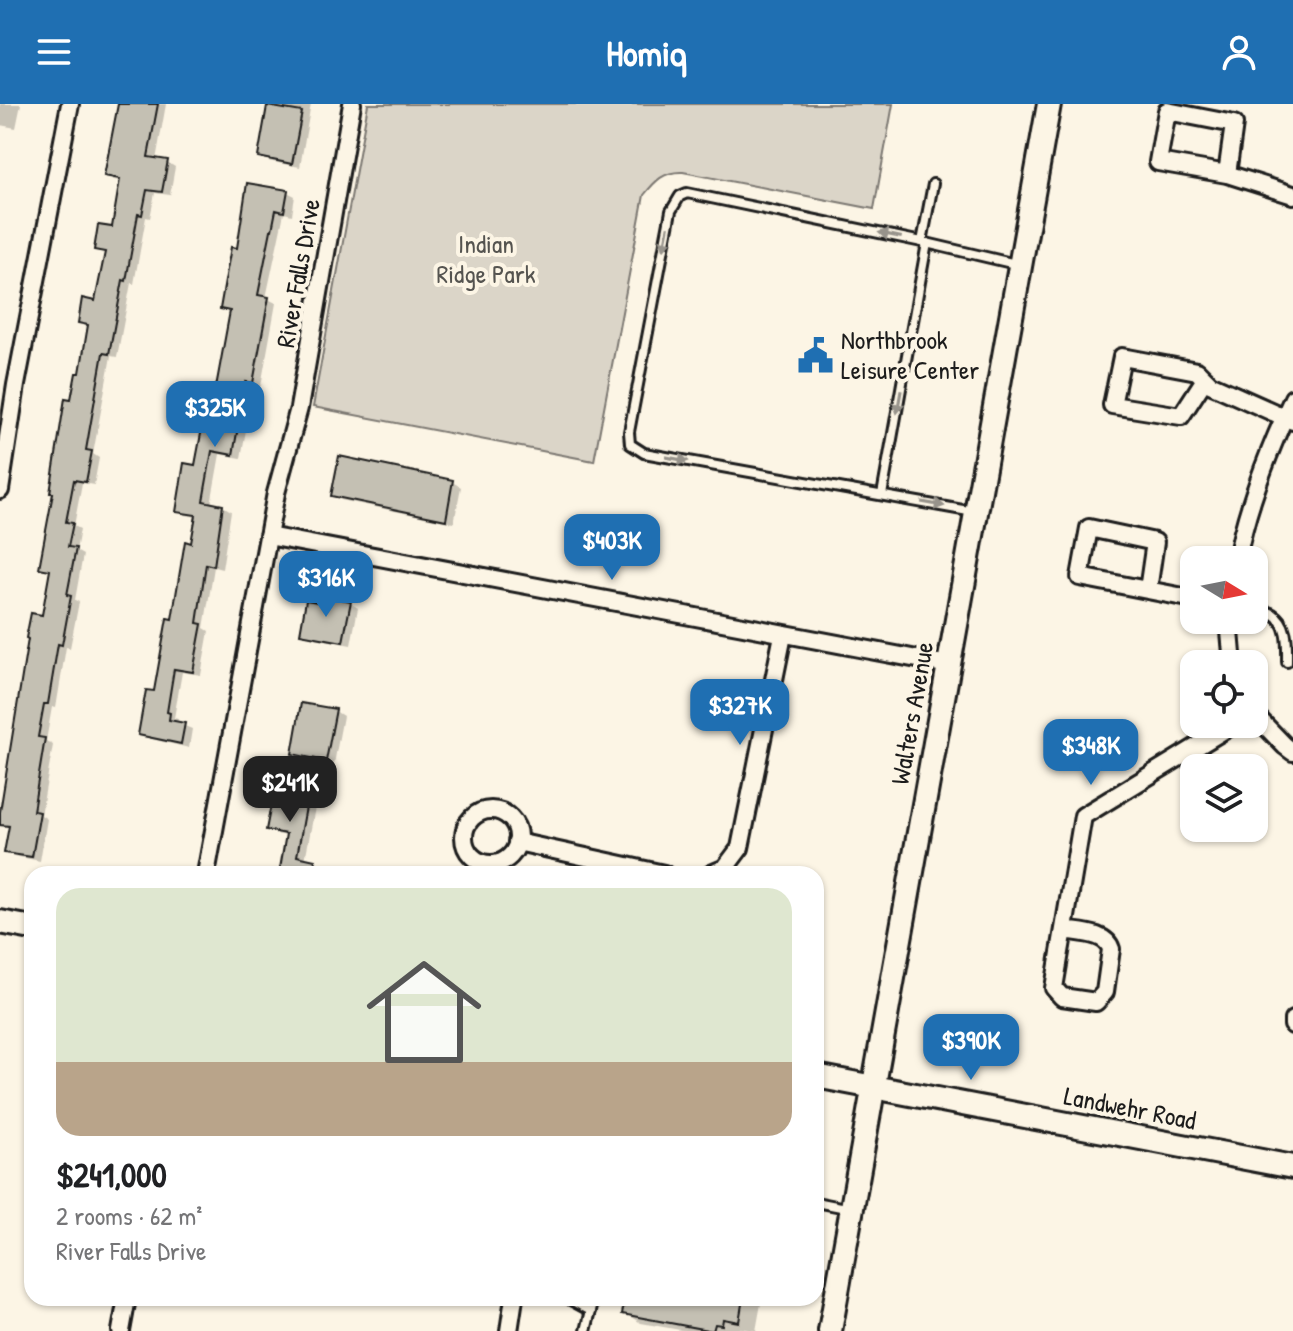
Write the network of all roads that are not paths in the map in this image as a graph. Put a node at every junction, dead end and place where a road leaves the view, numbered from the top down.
1 (70, 104) edge
2 (352, 104) edge
3 (1049, 104) edge
4 (1227, 174) junction
5 (933, 184) dead end
6 (1293, 195) edge
7 (925, 242) junction
8 (1020, 265) junction
9 (1205, 379) junction
10 (1293, 398) edge
11 (1289, 419) edge
12 (0, 490) edge
13 (882, 495) junction
14 (976, 512) junction
15 (268, 536) junction
16 (1239, 546) edge
17 (1148, 590) junction
18 (1180, 596) edge
19 (1268, 612) edge
20 (783, 635) junction
21 (1287, 662) dead end
22 (949, 665) junction
23 (1268, 728) edge
24 (1211, 738) edge
25 (1293, 752) edge
26 (517, 842) dead end
27 (207, 866) edge
28 (627, 866) edge
29 (726, 866) edge
30 (0, 922) edge
31 (24, 926) edge
32 (1064, 930) junction
33 (824, 1078) edge
34 (873, 1087) junction
35 (1293, 1167) edge
36 (824, 1204) edge
37 (852, 1209) junction
38 (126, 1306) edge
39 (513, 1306) edge
40 (582, 1306) edge
41 (592, 1306) edge
42 (591, 1311) junction
43 (121, 1331) edge
44 (509, 1331) edge
45 (586, 1331) edge
46 (830, 1331) edge

1 - 12 street
2 - 15 street, River Falls Drive
3 - 8 main road, Walters Avenue
4 - 4 street
4 - 6 street
5 - 7 lane
7 - 8 lane
7 -> 13 lane
7 -> 13 lane
8 - 14 main road, Walters Avenue
9 - 9 street
9 - 11 street
10 - 11 street
11 - 16 street
13 -> 14 lane
14 - 22 main road, Walters Avenue
15 - 20 street
15 - 27 street, River Falls Drive
17 - 17 street
17 - 18 street
19 - 21 lane
20 - 22 street
20 - 29 street
22 - 34 main road, Walters Avenue
23 - 25 street
24 - 32 street
26 - 28 street
30 - 31 main road
32 - 32 street
33 - 34 main road, Landwehr Road
34 - 35 main road, Landwehr Road
34 - 37 main road, Walters Avenue
36 - 37 lane
37 - 46 main road, Walters Avenue
38 - 43 street
39 - 44 street
40 - 42 lane
41 - 42 lane
42 - 45 lane

